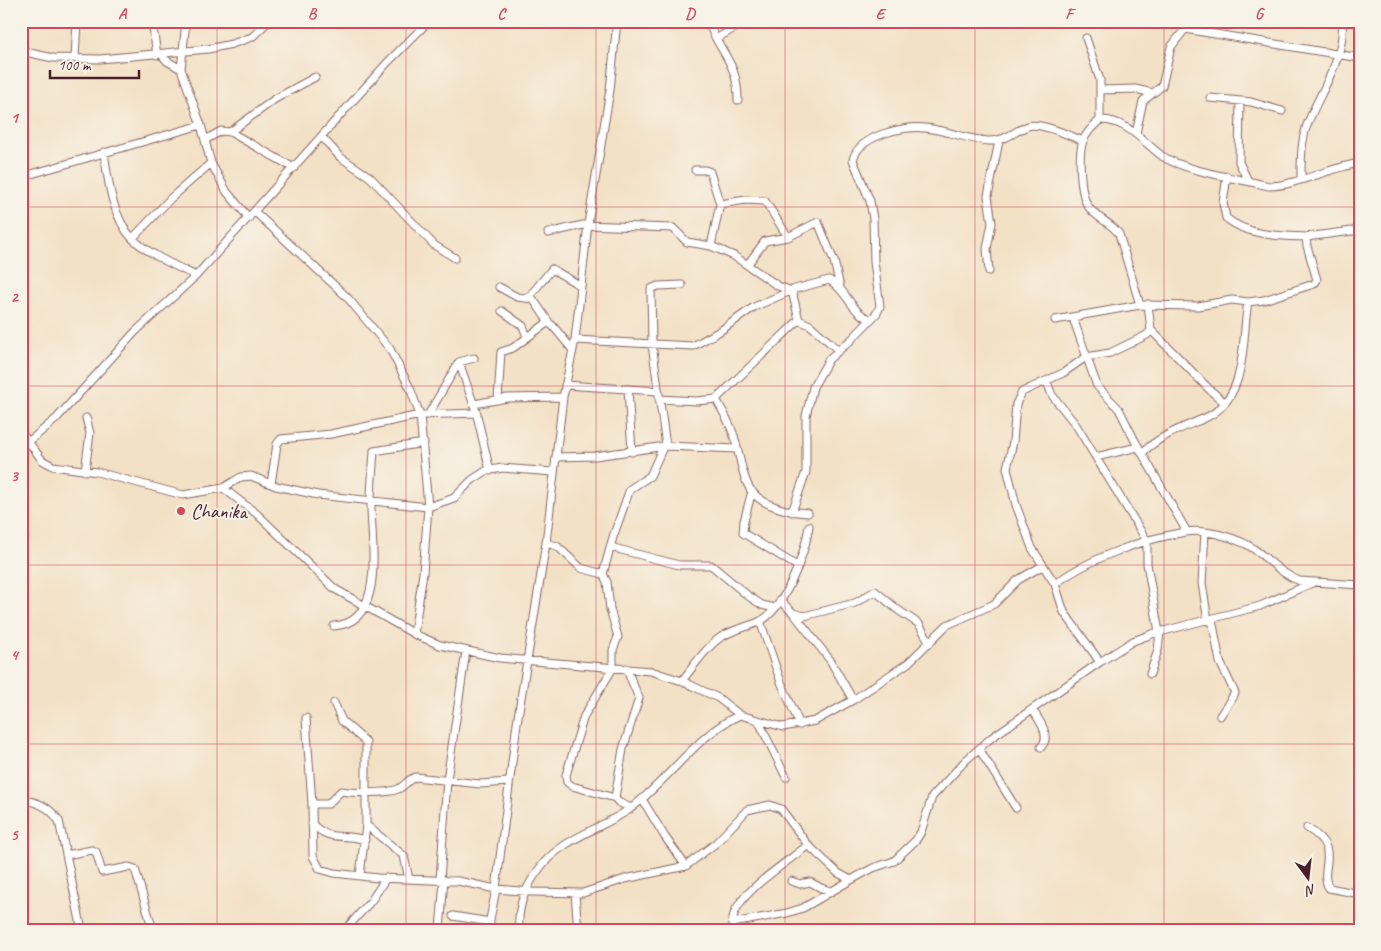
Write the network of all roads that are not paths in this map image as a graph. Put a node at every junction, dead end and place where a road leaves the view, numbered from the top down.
1 (77, 21) edge
2 (152, 21) edge
3 (186, 21) edge
4 (270, 21) edge
5 (429, 21) edge
6 (617, 21) edge
7 (708, 21) edge
8 (746, 21) edge
9 (1178, 21) edge
10 (1342, 21) edge
11 (1185, 29) junction
12 (1086, 38) dead end
13 (716, 39) junction
14 (21, 51) edge
15 (182, 51) junction
16 (159, 54) junction
17 (1338, 55) junction
18 (75, 58) junction
19 (1360, 58) edge
20 (181, 69) junction
21 (315, 77) dead end
22 (1100, 90) junction
23 (1152, 93) junction
24 (1210, 98) dead end
25 (738, 100) dead end
26 (1240, 101) junction
27 (1282, 111) dead end
28 (1100, 120) junction
29 (201, 125) junction
30 (230, 132) junction
31 (1136, 134) junction
32 (322, 137) junction
33 (205, 140) junction
34 (999, 141) junction
35 (1083, 141) junction
36 (104, 152) junction
37 (211, 163) junction
38 (1360, 163) edge
39 (294, 168) junction
40 (695, 170) dead end
41 (1227, 176) junction
42 (21, 178) edge
43 (1300, 178) junction
44 (1248, 181) junction
45 (720, 204) junction
46 (256, 212) junction
47 (249, 218) junction
48 (588, 224) junction
49 (1360, 230) edge
50 (548, 233) dead end
51 (788, 237) junction
52 (1306, 237) junction
53 (133, 238) junction
54 (711, 246) junction
55 (455, 258) dead end
56 (748, 264) junction
57 (988, 271) dead end
58 (196, 276) junction
59 (682, 285) dead end
60 (581, 286) junction
61 (499, 287) dead end
62 (840, 287) junction
63 (792, 291) junction
64 (528, 298) junction
65 (1248, 302) junction
66 (1144, 305) junction
67 (502, 311) dead end
68 (1073, 318) junction
69 (871, 319) junction
70 (800, 320) junction
71 (1055, 320) dead end
72 (550, 324) junction
73 (1151, 330) junction
74 (527, 337) junction
75 (575, 340) junction
76 (652, 344) junction
77 (572, 349) junction
78 (838, 350) junction
79 (1086, 357) junction
80 (474, 358) dead end
81 (460, 362) junction
82 (1047, 382) junction
83 (565, 385) junction
84 (628, 389) junction
85 (658, 395) junction
86 (563, 397) junction
87 (716, 399) junction
88 (498, 400) junction
89 (1225, 403) junction
90 (474, 404) junction
91 (477, 414) junction
92 (420, 415) junction
93 (428, 415) junction
94 (86, 418) dead end
95 (21, 432) edge
96 (28, 442) junction
97 (424, 443) junction
98 (665, 446) junction
99 (21, 448) edge
100 (737, 448) junction
101 (1140, 450) junction
102 (632, 452) junction
103 (556, 457) junction
104 (1096, 457) junction
105 (86, 470) junction
106 (490, 470) junction
107 (553, 472) junction
108 (271, 484) junction
109 (223, 488) junction
110 (752, 491) junction
111 (370, 500) junction
112 (428, 507) junction
113 (792, 512) junction
114 (808, 513) dead end
115 (809, 526) dead end
116 (1187, 532) junction
117 (1205, 532) junction
118 (1148, 541) junction
119 (546, 543) junction
120 (610, 547) junction
121 (797, 566) junction
122 (1042, 566) junction
123 (603, 574) junction
124 (1312, 583) junction
125 (1055, 584) junction
126 (1360, 585) edge
127 (780, 600) junction
128 (366, 606) junction
129 (775, 608) junction
130 (793, 613) junction
131 (1210, 620) junction
132 (760, 621) junction
133 (334, 626) dead end
134 (1159, 632) junction
135 (414, 634) junction
136 (930, 643) junction
137 (466, 652) junction
138 (528, 661) junction
139 (1100, 662) junction
140 (612, 668) junction
141 (626, 668) junction
142 (1150, 674) dead end
143 (682, 681) junction
144 (853, 700) junction
145 (334, 703) dead end
146 (1032, 709) junction
147 (740, 715) junction
148 (1220, 716) dead end
149 (306, 718) dead end
150 (759, 722) junction
151 (800, 725) junction
152 (1041, 747) dead end
153 (979, 749) junction
154 (786, 777) dead end
155 (447, 780) junction
156 (508, 782) junction
157 (366, 792) junction
158 (615, 798) junction
159 (642, 799) junction
160 (21, 800) edge
161 (312, 804) junction
162 (631, 808) junction
163 (1016, 808) dead end
164 (312, 824) junction
165 (366, 825) junction
166 (1307, 828) dead end
167 (365, 840) junction
168 (808, 845) junction
169 (66, 855) junction
170 (686, 866) junction
171 (360, 875) junction
172 (386, 878) junction
173 (409, 879) junction
174 (442, 880) junction
175 (851, 880) junction
176 (791, 882) dead end
177 (496, 889) junction
178 (831, 891) junction
179 (525, 892) junction
180 (575, 894) junction
181 (1360, 894) edge
182 (454, 916) dead end
183 (489, 926) edge
184 (732, 927) edge
185 (82, 930) edge
186 (153, 930) edge
187 (345, 930) edge
188 (440, 930) edge
189 (519, 930) edge
190 (578, 930) edge

1 - 18 street
2 - 16 street
3 - 15 street
4 - 15 street
5 - 32 street
6 - 48 street
7 - 13 street
8 - 13 street
9 - 11 street
10 - 17 street
11 - 17 street
11 - 23 street
12 - 22 street
13 - 25 street
14 - 18 street
15 - 16 street
15 - 20 street
16 - 18 street
16 - 20 street
17 - 19 street
17 - 43 street
20 - 29 street
21 - 30 street
22 - 23 street
22 - 28 street
23 - 31 street
24 - 26 street
26 - 27 street
26 - 44 street
28 - 31 street
28 - 35 street
29 - 33 street
29 - 36 street
30 - 33 street
30 - 39 street
31 - 41 street
32 - 39 street
32 - 55 street
33 - 37 street
34 - 35 street
34 - 57 street
34 - 69 street
35 - 66 street
36 - 42 street
36 - 53 street
37 - 47 street
37 - 53 street
38 - 43 street
39 - 46 street
40 - 45 street
41 - 44 street
41 - 52 street
43 - 44 street
45 - 51 street
45 - 54 street
46 - 47 street
46 - 92 street
47 - 58 street
48 - 50 street
48 - 54 street
48 - 60 street
49 - 52 street
51 - 56 street
51 - 62 street
52 - 65 street
53 - 58 street
54 - 56 street
56 - 63 street
58 - 96 street
59 - 76 street
60 - 64 street
60 - 75 street
61 - 64 street
62 - 63 street
62 - 69 street
63 - 70 street
63 - 76 street
64 - 72 street
65 - 66 street
65 - 89 street
66 - 68 street
66 - 73 street
67 - 74 street
68 - 71 street
68 - 79 street
69 - 78 street
70 - 78 street
70 - 87 street
72 - 74 street
72 - 77 street
73 - 79 street
73 - 89 street
74 - 88 street
75 - 76 street
75 - 77 street
76 - 85 street
77 - 83 street
78 - 113 street
79 - 82 street
79 - 101 street
80 - 81 street
81 - 90 street
81 - 93 street
82 - 104 street
82 - 122 street
83 - 84 street
83 - 86 street
84 - 85 street
84 - 102 street
85 - 87 street
85 - 98 street
86 - 88 street
86 - 103 street
87 - 100 street
88 - 90 street
89 - 101 street
90 - 91 street
91 - 93 street
91 - 106 street
92 - 93 street
92 - 97 street
92 - 108 street
94 - 105 street
95 - 96 street
96 - 99 street
96 - 105 street
97 - 111 street
97 - 112 street
98 - 100 street
98 - 102 street
98 - 120 street
100 - 110 street
101 - 104 street
101 - 116 street
102 - 103 street
103 - 107 street
104 - 118 street
105 - 109 street
106 - 107 street
106 - 112 street
107 - 119 street
108 - 109 street
108 - 111 street
109 - 128 street
110 - 113 street
110 - 121 street
111 - 112 street
111 - 128 street
112 - 135 street
113 - 114 street
115 - 121 street
116 - 117 street
116 - 118 street
117 - 124 street
117 - 131 street
118 - 125 street
118 - 134 street
119 - 123 street
119 - 138 street
120 - 123 street
120 - 129 street
121 - 127 street
122 - 125 street
122 - 136 street
123 - 140 street
124 - 126 street
124 - 131 street
125 - 139 street
127 - 129 street
127 - 130 street
128 - 133 street
128 - 135 street
129 - 132 street
130 - 136 street
130 - 144 street
131 - 134 street
131 - 148 street
132 - 143 street
132 - 151 street
134 - 139 street
134 - 142 street
135 - 137 street
136 - 144 street
137 - 138 street
137 - 155 street
138 - 140 street
138 - 156 street
139 - 146 street
140 - 141 street
140 - 158 street
141 - 143 street
141 - 158 street
143 - 147 street
144 - 151 street
145 - 157 street
146 - 152 street
146 - 153 street
147 - 150 street
147 - 159 street
149 - 161 street
150 - 151 street
150 - 154 street
153 - 163 street
153 - 175 street
155 - 156 street
155 - 157 street
155 - 174 street
156 - 177 street
157 - 161 street
157 - 165 street
158 - 162 street
159 - 162 street
159 - 170 street
160 - 169 street
161 - 164 street
162 - 179 street
164 - 167 street
164 - 171 street
165 - 167 street
165 - 173 street
166 - 181 street
167 - 171 street
168 - 170 street
168 - 175 street
168 - 184 street
169 - 185 street
169 - 186 street
170 - 180 street
171 - 172 street
172 - 173 street
172 - 187 street
173 - 174 street
174 - 177 street
174 - 188 street
175 - 178 street
176 - 178 street
177 - 179 street
177 - 183 street
178 - 184 street
179 - 180 street
179 - 189 street
180 - 190 street
182 - 183 street

